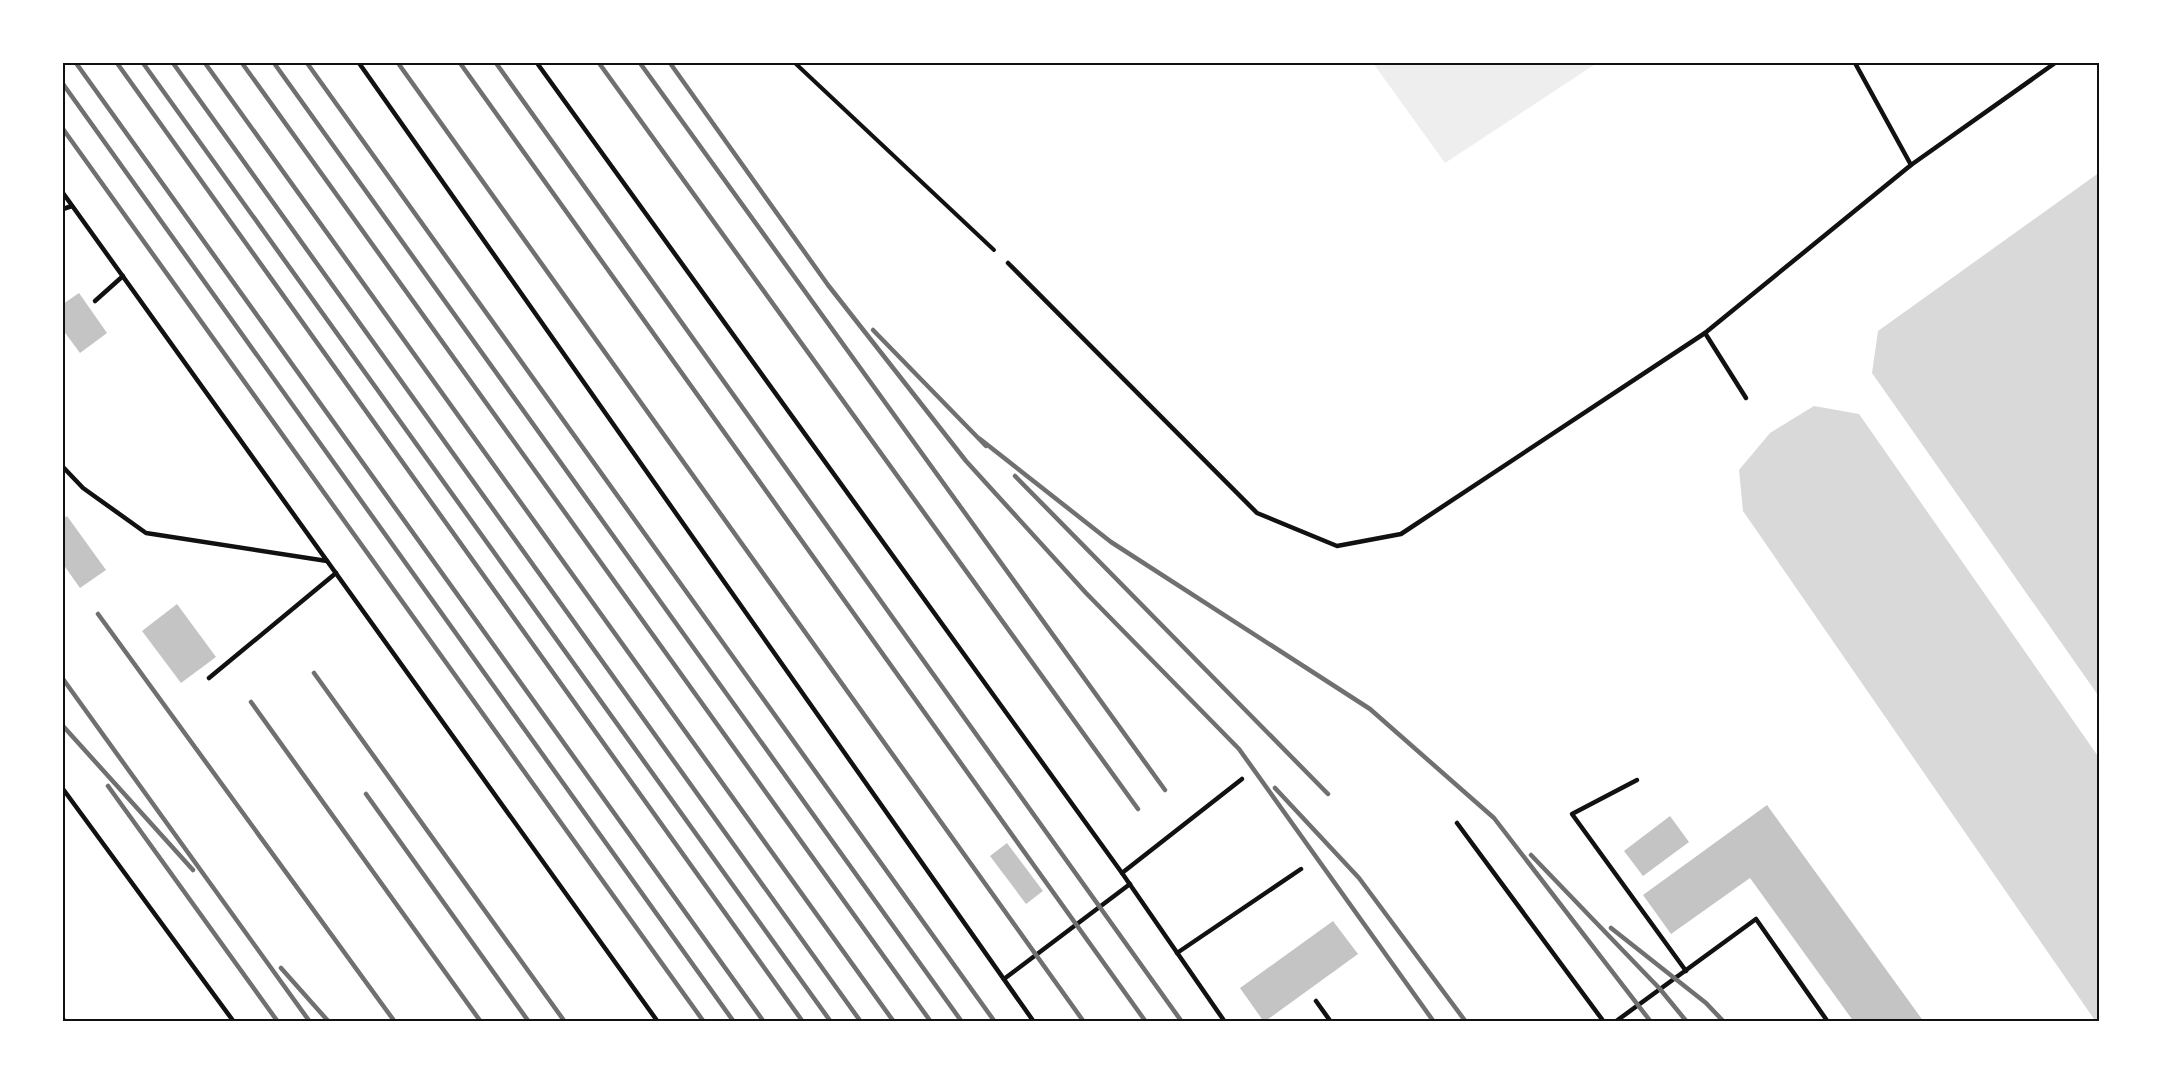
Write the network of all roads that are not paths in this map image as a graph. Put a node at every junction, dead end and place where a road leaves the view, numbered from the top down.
1 (359, 63) edge
2 (537, 63) edge
3 (1855, 63) edge
4 (2055, 63) edge
5 (1911, 165) junction
6 (63, 193) edge
7 (72, 206) junction
8 (63, 209) edge
9 (1008, 263) road end
10 (123, 276) junction
11 (95, 301) dead end
12 (1705, 333) junction
13 (1746, 398) dead end
14 (63, 467) edge
15 (327, 561) junction
16 (336, 573) junction
17 (209, 678) dead end
18 (1242, 779) dead end
19 (1637, 780) dead end
20 (63, 789) edge
21 (1457, 823) dead end
22 (1301, 869) dead end
23 (1122, 873) junction
24 (1130, 884) junction
25 (1177, 953) junction
26 (1686, 971) junction
27 (1004, 979) junction
28 (1316, 1001) dead end
29 (234, 1022) edge
30 (658, 1022) edge
31 (1034, 1022) edge
32 (1225, 1022) edge
33 (1330, 1022) edge
34 (1604, 1022) edge
35 (1615, 1022) edge
36 (1828, 1022) edge

1 - 27 lane
2 - 23 lane
3 - 5 lane
4 - 5 lane
5 - 12 lane
6 - 7 lane
7 - 8 lane
7 - 10 lane
9 - 12 lane
10 - 11 lane
10 - 15 lane
12 - 13 lane
14 - 15 lane
15 - 16 lane
16 - 17 lane
16 - 30 lane
18 - 23 lane
19 - 26 lane
20 - 29 lane
21 - 34 lane
22 - 25 lane
23 - 24 lane
24 - 25 lane
24 - 27 lane
25 - 32 lane
26 - 35 lane
26 - 36 lane
27 - 31 lane
28 - 33 lane

